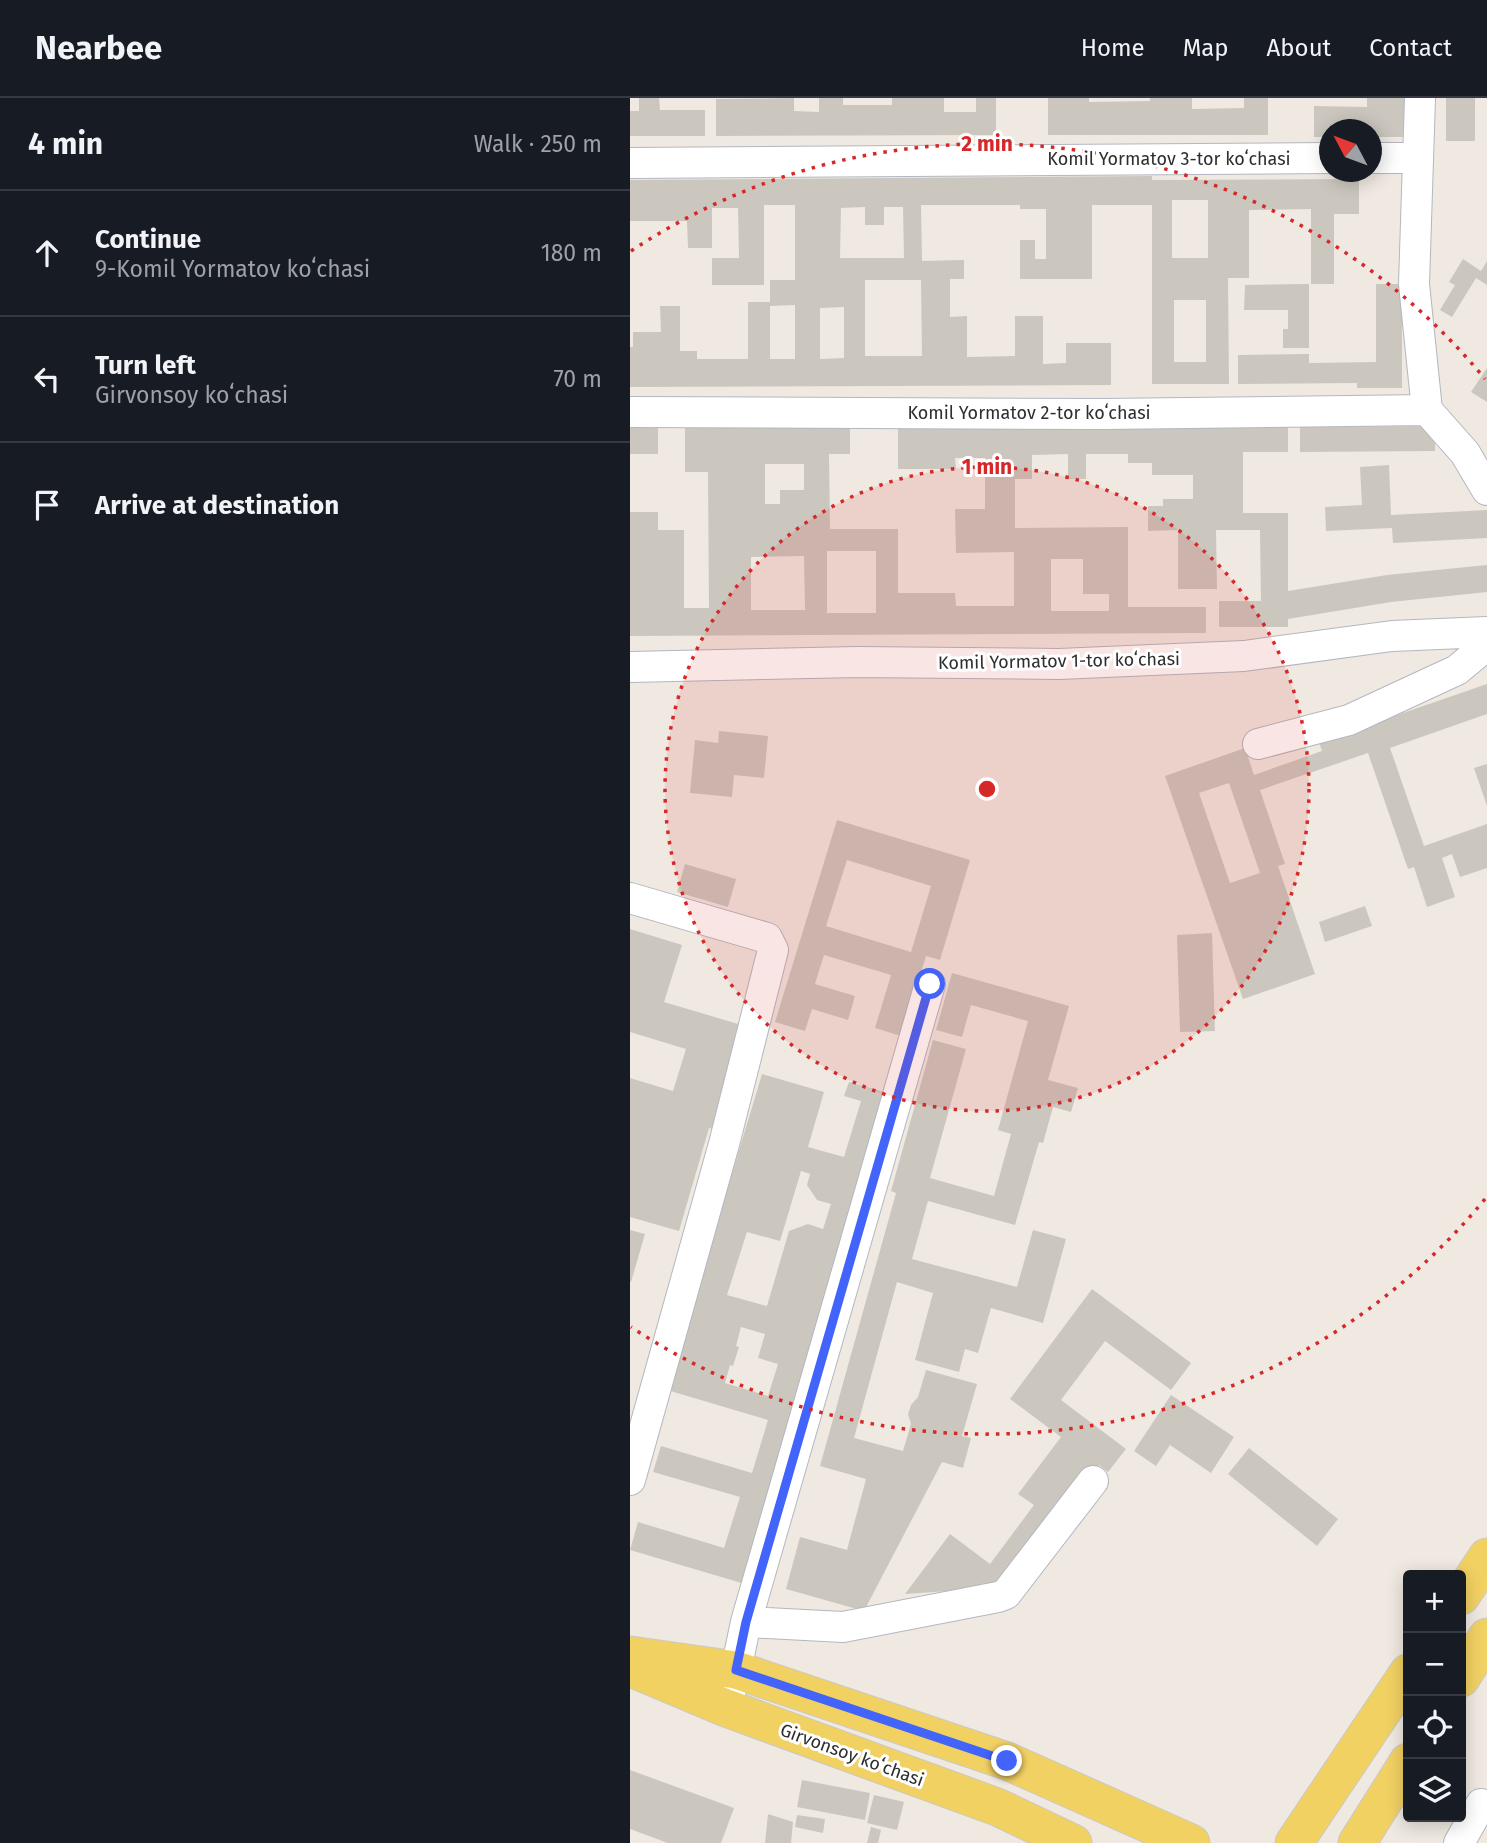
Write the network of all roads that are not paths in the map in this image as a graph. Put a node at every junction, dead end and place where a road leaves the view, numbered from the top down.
1 (1420, 98) edge
2 (1319, 158) edge
3 (1382, 158) edge
4 (1418, 158) junction
5 (630, 163) edge
6 (1427, 410) junction
7 (630, 412) edge
8 (1487, 490) edge
9 (1487, 632) edge
10 (1487, 645) edge
11 (630, 667) edge
12 (1258, 744) dead end
13 (630, 898) edge
14 (930, 984) dead end
15 (630, 1480) edge
16 (1093, 1481) dead end
17 (1487, 1557) edge
18 (1466, 1588) edge
19 (746, 1622) junction
20 (1487, 1637) edge
21 (630, 1655) edge
22 (630, 1668) edge
23 (736, 1670) junction
24 (1466, 1670) edge
25 (1403, 1680) edge
26 (726, 1709) junction
27 (1403, 1770) edge
28 (1481, 1804) dead end
29 (1073, 1843) edge
30 (1191, 1843) edge
31 (1294, 1843) edge
32 (1357, 1843) edge
33 (1459, 1843) edge

1 - 4 street
2 - 5 street, Komil Yormatov 3-tor koʻchasi
3 - 4 street
4 - 6 street
6 - 7 street, Komil Yormatov 2-tor koʻchasi
6 - 8 street
9 - 11 street, Komil Yormatov 1-tor koʻchasi
10 - 12 street
13 - 15 street
14 - 19 street
16 - 19 street
17 - 18 main road
19 - 23 street
20 - 24 main road
21 - 23 main road
22 - 26 main road, Girvonsoy koʻchasi
23 - 26 street
23 - 30 main road
25 - 31 main road
26 - 29 main road, Girvonsoy koʻchasi
27 - 32 main road
28 - 33 street

